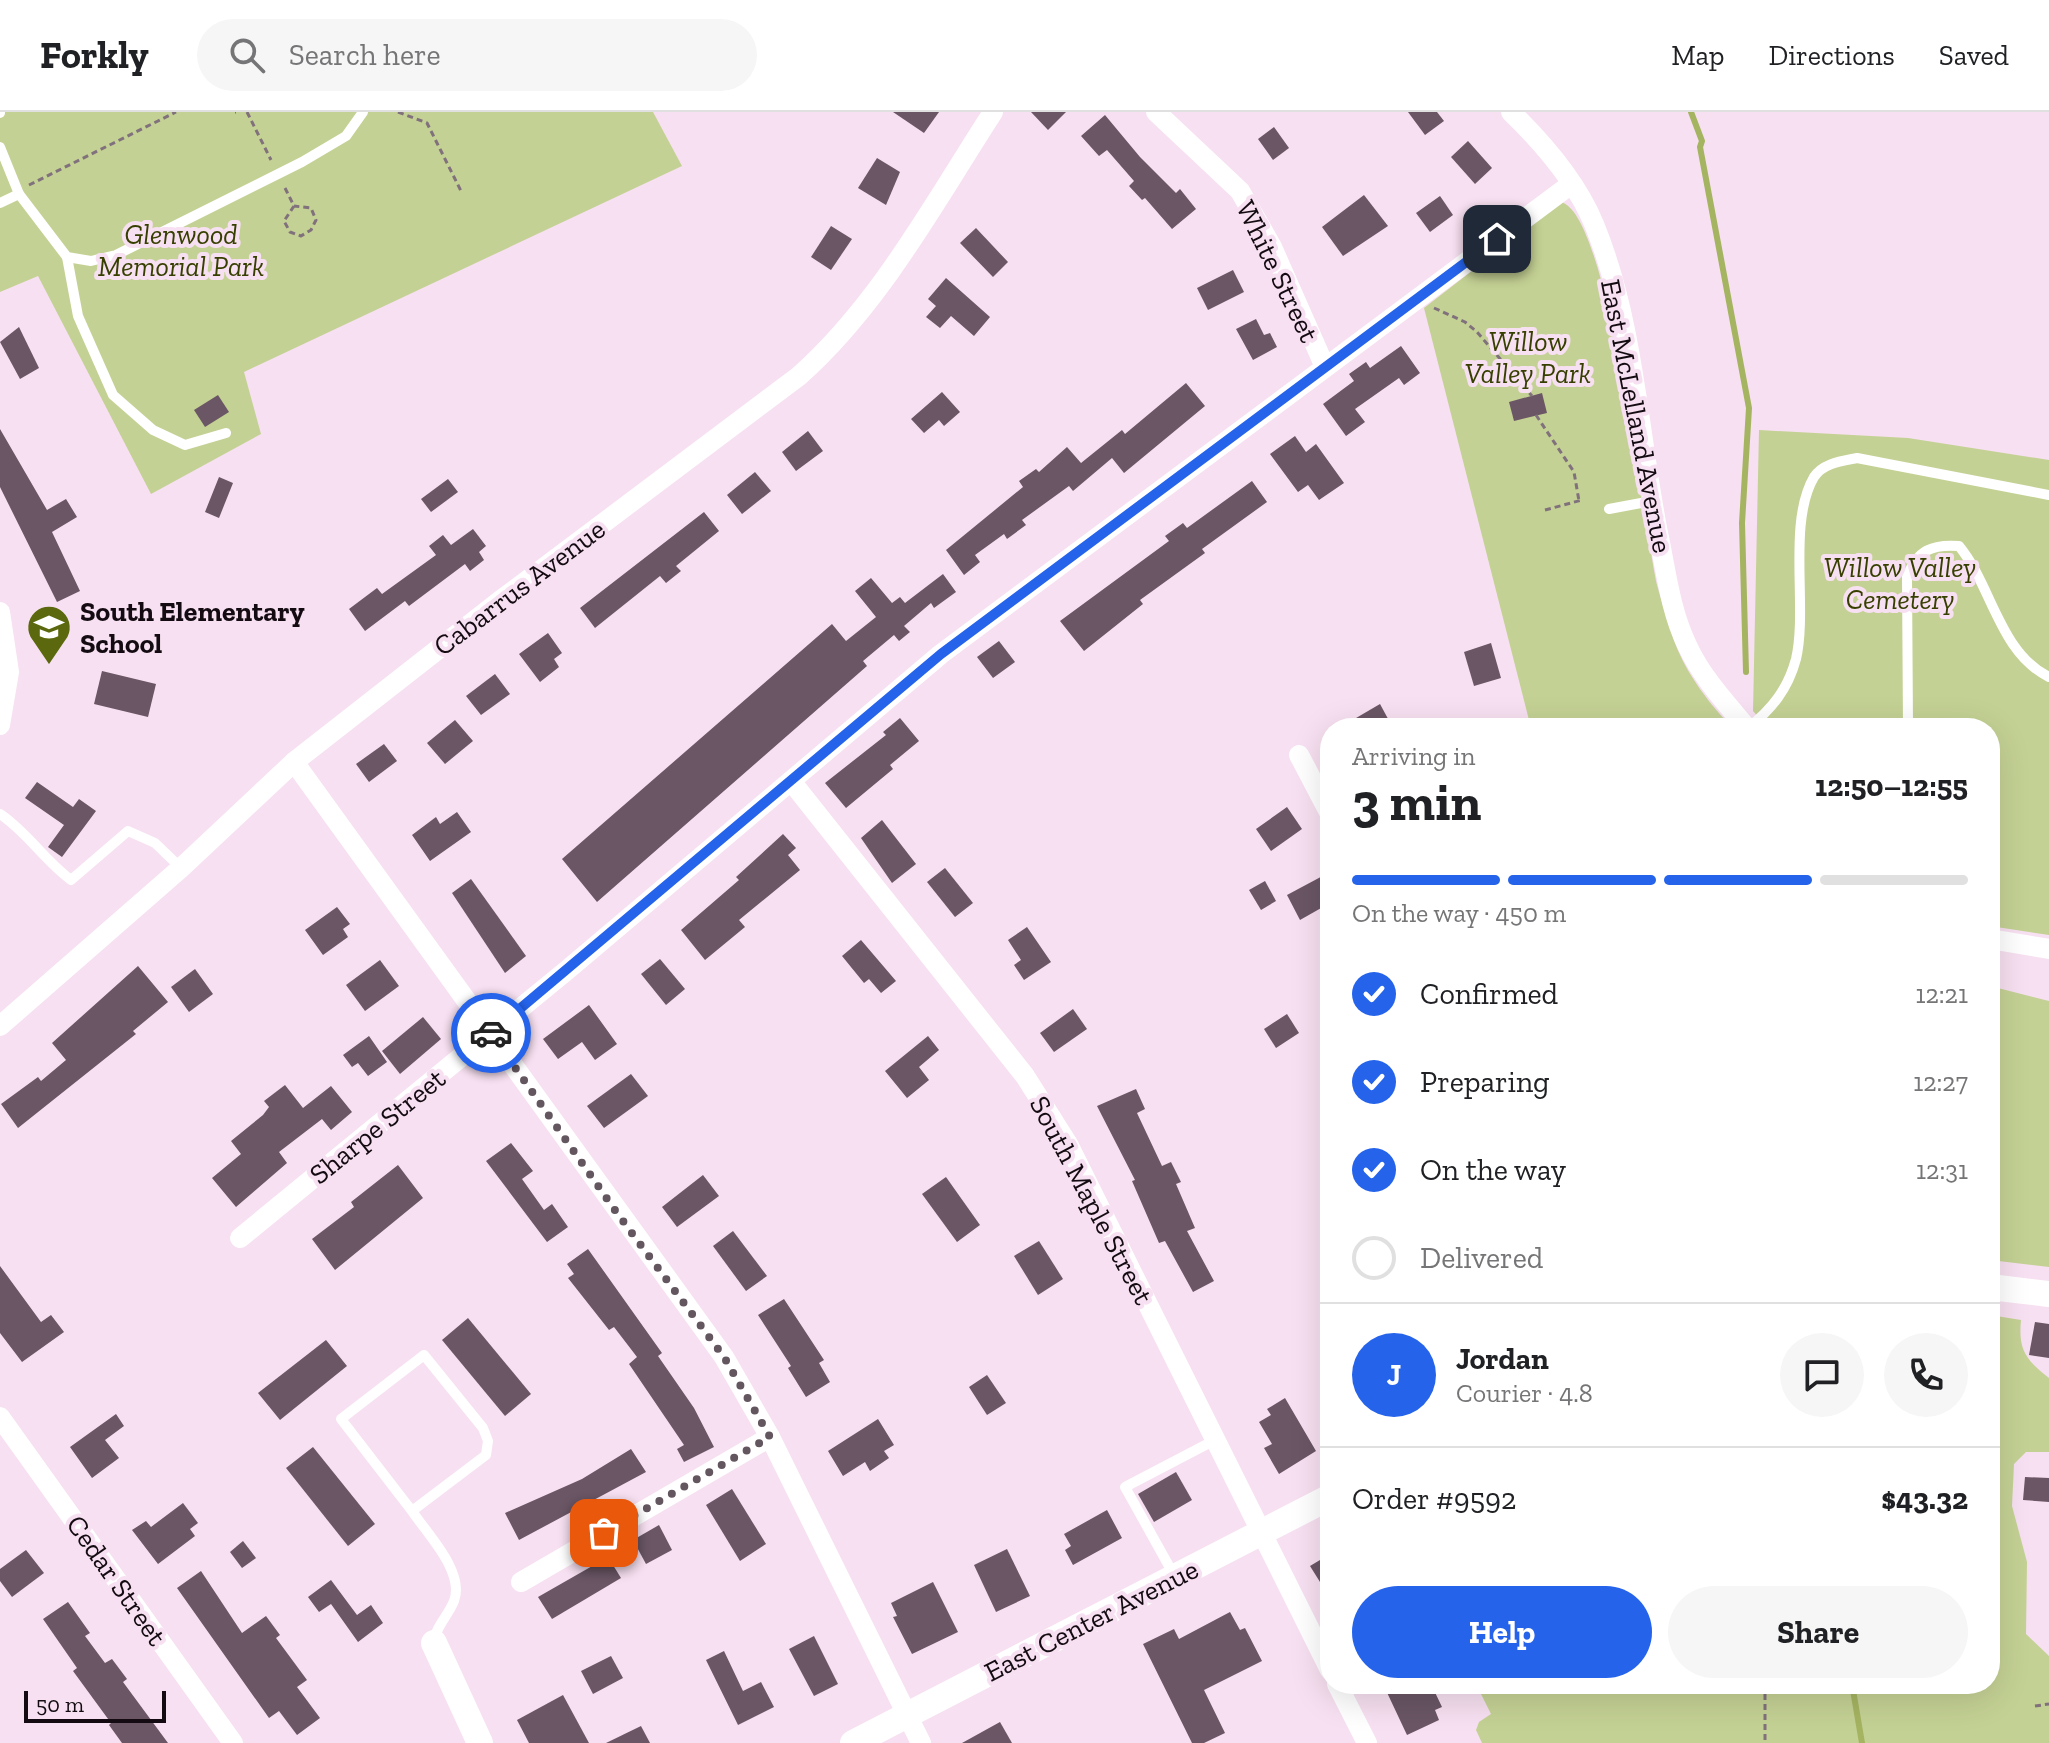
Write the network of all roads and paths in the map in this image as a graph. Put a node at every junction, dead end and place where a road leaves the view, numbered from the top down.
1 (176, 112) edge
2 (247, 112) edge
3 (363, 112) edge
4 (398, 112) edge
5 (993, 112) edge
6 (1156, 112) edge
7 (1511, 112) edge
8 (0, 147) edge
9 (278, 174) junction
10 (29, 185) dead end
11 (1570, 185) junction
12 (462, 193) dead end
13 (19, 194) junction
14 (0, 203) edge
15 (294, 206) junction
16 (67, 257) junction
17 (1432, 305) dead end
18 (1325, 367) junction
19 (1532, 396) dead end
20 (1536, 415) dead end
21 (226, 433) dead end
22 (2049, 495) edge
23 (1652, 501) junction
24 (1609, 509) dead end
25 (1545, 510) dead end
26 (0, 612) edge
27 (2049, 677) edge
28 (1739, 718) edge
29 (1761, 718) edge
30 (1908, 718) edge
31 (0, 725) edge
32 (1299, 755) dead end
33 (294, 762) junction
34 (791, 781) junction
35 (1320, 795) edge
36 (0, 814) edge
37 (181, 868) junction
38 (2000, 941) edge
39 (2049, 949) edge
40 (0, 1026) edge
41 (489, 1034) junction
42 (240, 1238) dead end
43 (2000, 1288) edge
44 (2049, 1294) edge
45 (0, 1417) edge
46 (770, 1437) junction
47 (1215, 1440) junction
48 (1320, 1502) edge
49 (412, 1511) junction
50 (1260, 1533) junction
51 (1175, 1577) junction
52 (521, 1582) dead end
53 (434, 1643) joint
54 (1320, 1650) edge
55 (1342, 1694) edge
56 (1765, 1694) edge
57 (2049, 1704) edge
58 (2035, 1706) dead end
59 (906, 1716) junction
60 (233, 1743) edge
61 (480, 1743) edge
62 (853, 1743) edge
63 (921, 1743) edge
64 (1367, 1743) edge
65 (1765, 1743) edge

1 - 10 path
2 - 9 path
3 - 9 lane
4 - 12 path
5 - 33 street, Cabarrus Avenue
6 - 18 street, White Street
7 - 11 street, East McLelland Avenue
8 - 13 lane
9 - 15 path
9 - 16 lane
11 - 18 street, Sharpe Street
11 - 23 street, East McLelland Avenue
13 - 14 lane
13 - 16 lane
15 - 15 path
16 - 21 lane
17 - 19 path
18 - 34 street, Sharpe Street
20 - 25 path
22 - 29 lane
23 - 24 lane
23 - 28 street, East McLelland Avenue
26 - 31 street
27 - 30 lane
32 - 35 street
33 - 37 street, Cabarrus Avenue
33 - 41 street
34 - 41 street, Sharpe Street
34 - 47 street, South Maple Street
36 - 37 lane
37 - 40 street, Cabarrus Avenue
38 - 39 street
41 - 42 street, Sharpe Street
41 - 46 street
43 - 44 street
45 - 60 street, Cedar Street
46 - 52 street
46 - 59 street
47 - 50 street, South Maple Street
47 - 51 lane
48 - 50 street, East Center Avenue
49 - 49 lane
49 - 53 lane
50 - 51 street, East Center Avenue
50 - 54 street, South Maple Street
51 - 59 street, East Center Avenue
53 - 61 street
55 - 64 street
56 - 65 path
57 - 58 path
59 - 62 street, East Center Avenue
59 - 63 street

